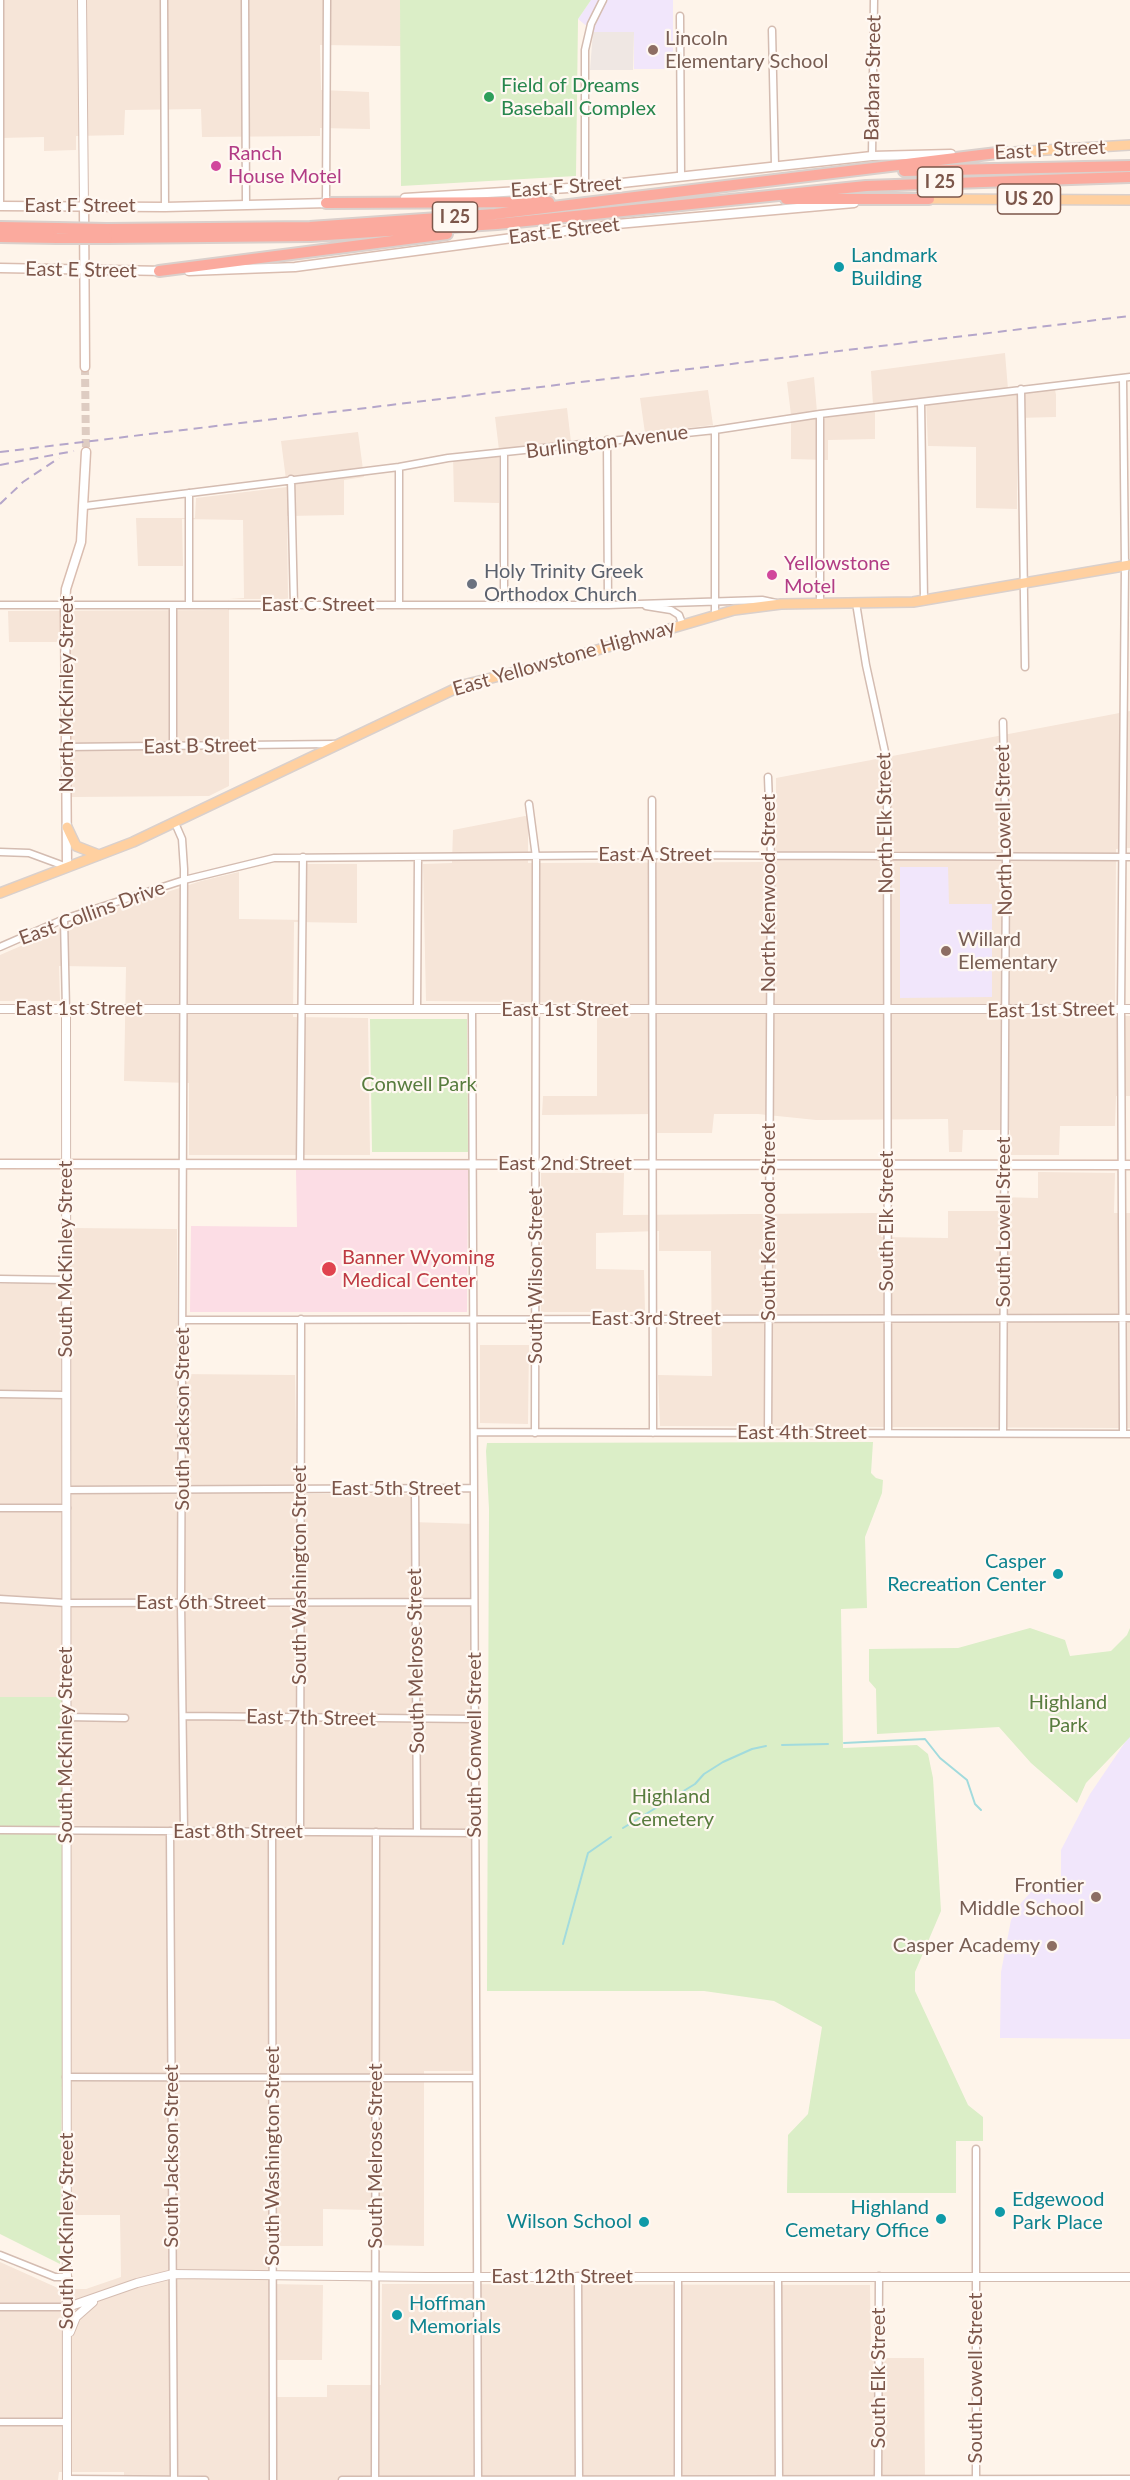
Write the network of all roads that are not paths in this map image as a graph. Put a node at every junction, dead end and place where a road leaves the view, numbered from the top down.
1 (0, 0) edge
2 (82, 0) edge
3 (164, 0) edge
4 (245, 0) edge
5 (327, 0) edge
6 (603, 0) edge
7 (874, 0) edge
8 (680, 16) dead end
9 (772, 30) dead end
10 (1130, 145) edge
11 (997, 153) junction
12 (872, 156) junction
13 (775, 165) junction
14 (1130, 166) edge
15 (681, 176) junction
16 (802, 177) junction
17 (1130, 177) edge
18 (585, 187) junction
19 (750, 197) junction
20 (929, 199) junction
21 (1130, 200) edge
22 (615, 201) junction
23 (326, 203) junction
24 (246, 205) junction
25 (0, 206) edge
26 (84, 207) junction
27 (165, 207) junction
28 (497, 224) junction
29 (0, 227) edge
30 (57, 233) junction
31 (107, 233) junction
32 (0, 237) edge
33 (0, 268) edge
34 (83, 270) junction
35 (159, 271) junction
36 (84, 367) tunnel mouth
37 (1126, 378) edge
38 (1021, 390) junction
39 (921, 402) junction
40 (820, 414) junction
41 (715, 430) junction
42 (607, 440) junction
43 (86, 452) tunnel mouth
44 (504, 454) junction
45 (399, 467) junction
46 (291, 479) junction
47 (189, 493) junction
48 (85, 506) junction
49 (1128, 566) edge
50 (1025, 583) junction
51 (924, 600) junction
52 (714, 601) junction
53 (820, 603) junction
54 (856, 603) junction
55 (399, 604) junction
56 (636, 604) junction
57 (781, 604) junction
58 (0, 605) edge
59 (65, 605) junction
60 (173, 605) junction
61 (189, 605) junction
62 (294, 605) junction
63 (504, 605) junction
64 (608, 605) junction
65 (715, 614) junction
66 (682, 623) junction
67 (1025, 667) dead end
68 (1127, 710) edge
69 (1003, 722) dead end
70 (336, 744) junction
71 (173, 746) junction
72 (65, 747) junction
73 (768, 777) dead end
74 (652, 800) dead end
75 (529, 804) dead end
76 (175, 823) junction
77 (67, 827) junction
78 (0, 852) edge
79 (99, 855) junction
80 (652, 855) junction
81 (771, 856) junction
82 (887, 856) junction
83 (303, 857) junction
84 (418, 857) junction
85 (536, 857) junction
86 (1006, 857) junction
87 (1127, 857) edge
88 (67, 867) junction
89 (184, 880) junction
90 (0, 893) edge
91 (64, 919) junction
92 (0, 947) edge
93 (182, 1008) junction
94 (0, 1009) edge
95 (66, 1009) junction
96 (417, 1009) junction
97 (1126, 1009) edge
98 (302, 1010) junction
99 (472, 1010) junction
100 (535, 1010) junction
101 (653, 1010) junction
102 (769, 1010) junction
103 (887, 1010) junction
104 (1005, 1010) junction
105 (887, 1163) junction
106 (1004, 1163) junction
107 (0, 1164) edge
108 (183, 1164) junction
109 (300, 1164) junction
110 (473, 1164) junction
111 (535, 1164) junction
112 (652, 1164) junction
113 (770, 1165) junction
114 (1126, 1165) edge
115 (66, 1166) junction
116 (0, 1279) edge
117 (64, 1280) junction
118 (769, 1318) junction
119 (888, 1318) junction
120 (1004, 1318) junction
121 (1126, 1318) edge
122 (301, 1319) junction
123 (653, 1319) junction
124 (183, 1320) junction
125 (473, 1320) junction
126 (536, 1321) junction
127 (0, 1394) edge
128 (66, 1395) junction
129 (474, 1432) junction
130 (535, 1433) junction
131 (653, 1433) junction
132 (768, 1433) junction
133 (888, 1433) junction
134 (1003, 1433) junction
135 (1126, 1433) edge
136 (474, 1488) junction
137 (300, 1489) junction
138 (415, 1489) junction
139 (184, 1490) junction
140 (67, 1491) junction
141 (0, 1508) edge
142 (67, 1508) junction
143 (0, 1599) edge
144 (181, 1602) junction
145 (298, 1602) junction
146 (415, 1602) junction
147 (474, 1602) junction
148 (66, 1603) junction
149 (184, 1716) junction
150 (66, 1717) junction
151 (125, 1718) dead end
152 (300, 1718) junction
153 (417, 1719) junction
154 (475, 1719) junction
155 (0, 1830) edge
156 (65, 1831) junction
157 (170, 1831) junction
158 (184, 1831) junction
159 (272, 1832) junction
160 (300, 1832) junction
161 (376, 1832) junction
162 (417, 1832) junction
163 (475, 1833) junction
164 (66, 2077) junction
165 (171, 2078) junction
166 (273, 2078) junction
167 (375, 2078) junction
168 (476, 2078) junction
169 (976, 2148) dead end
170 (0, 2255) edge
171 (173, 2274) junction
172 (273, 2275) junction
173 (578, 2276) junction
174 (879, 2276) junction
175 (976, 2276) junction
176 (68, 2277) junction
177 (377, 2277) junction
178 (479, 2277) junction
179 (678, 2277) junction
180 (778, 2277) junction
181 (1130, 2277) edge
182 (101, 2297) junction
183 (0, 2307) edge
184 (68, 2307) junction
185 (68, 2336) junction
186 (67, 2421) junction
187 (0, 2422) edge
188 (1130, 2478) edge
189 (68, 2479) edge
190 (478, 2479) edge
191 (579, 2479) edge
192 (779, 2479) edge
193 (976, 2479) edge
194 (174, 2480) edge
195 (205, 2480) edge
196 (273, 2480) edge
197 (342, 2480) edge
198 (375, 2480) edge
199 (678, 2480) edge
200 (879, 2480) edge

1 - 25 street
2 - 26 street
3 - 27 street
4 - 24 street
5 - 23 street
6 - 18 street
7 - 12 street, Barbara Street
8 - 15 street
9 - 13 street
10 - 11 main road, East F Street
11 - 12 main road, East F Street
11 - 16 highway
12 - 13 main road, East F Street
13 - 15 main road, East F Street
14 - 16 highway, I 25
15 - 18 main road, East F Street
16 - 22 highway, I 25
17 - 19 highway, I 25
18 - 23 main road, East F Street
19 - 20 highway, US 20
19 - 28 highway, I 25
20 - 21 main road, East E Street / US 20
20 - 35 main road, East E Street
22 - 23 highway
22 - 31 highway, I 25
23 - 24 main road, East F Street
24 - 27 main road, East F Street
25 - 26 main road, East F Street
26 - 27 main road, East F Street
26 - 34 main road
28 - 31 highway, I 25
28 - 35 highway
29 - 30 highway, I 25
30 - 31 highway, I 25, bridge
30 - 32 highway, I 25
33 - 34 main road, East E Street
34 - 35 main road, East E Street
34 - 36 main road
37 - 38 street, Burlington Avenue
37 - 49 street
38 - 39 street, Burlington Avenue
38 - 50 street
39 - 40 street, Burlington Avenue
39 - 51 street
40 - 41 street, Burlington Avenue
40 - 53 street
41 - 42 street, Burlington Avenue
41 - 52 street
42 - 44 street, Burlington Avenue
42 - 64 street
43 - 48 main road, North McKinley Street
44 - 45 street, Burlington Avenue
44 - 63 street
45 - 46 street, Burlington Avenue
45 - 55 street
46 - 47 street, Burlington Avenue
46 - 62 street
47 - 48 street, Burlington Avenue
47 - 61 street
48 - 59 main road, North McKinley Street
49 - 50 main road, East Yellowstone Highway
49 - 68 street
50 - 51 main road, East Yellowstone Highway
50 - 67 street
51 - 54 main road, East Yellowstone Highway
52 - 56 street, East C Street
52 - 57 street, East C Street
52 - 65 street
53 - 54 main road, East Yellowstone Highway
53 - 57 main road, East Yellowstone Highway
54 - 82 street, North Elk Street
55 - 62 street, East C Street
55 - 63 street, East C Street
56 - 64 street, East C Street
56 - 66 street, East C Street
57 - 65 main road, East Yellowstone Highway
58 - 59 street, East C Street
59 - 60 street, East C Street
59 - 72 main road, North McKinley Street
60 - 61 street, East C Street
60 - 71 street
61 - 62 street, East C Street
63 - 64 street, East C Street
65 - 66 main road, East Yellowstone Highway
66 - 70 main road, East Yellowstone Highway
68 - 87 street
69 - 86 street, North Lowell Street
70 - 71 street, East B Street
70 - 76 main road, East Yellowstone Highway
71 - 72 street, East B Street
72 - 77 main road, North McKinley Street
73 - 81 street, North Kenwood Street
74 - 80 street
75 - 85 street, South Wilson Street
76 - 79 main road, East Yellowstone Highway
76 - 89 street, South Jackson Street
77 - 79 main road
77 - 88 main road, North McKinley Street
78 - 88 street
79 - 88 main road, East Yellowstone Highway
80 - 81 street, East A Street
80 - 85 street, East A Street
80 - 101 street
81 - 82 street, East A Street
81 - 102 street, North Kenwood Street
82 - 86 street, East A Street
82 - 103 street, North Elk Street
83 - 84 street, East A Street
83 - 89 street, East A Street
83 - 98 street
84 - 85 street, East A Street
84 - 96 street
85 - 100 street, South Wilson Street
86 - 87 street, East A Street
86 - 104 street, North Lowell Street
87 - 97 street
88 - 90 main road, East Yellowstone Highway
89 - 91 street, East Collins Drive
89 - 93 street, South Jackson Street
91 - 92 street, East Collins Drive
91 - 95 street
93 - 95 street, East 1st Street
93 - 98 street, East 1st Street
93 - 108 street, South Jackson Street
94 - 95 street, East 1st Street
95 - 115 street, South McKinley Street
96 - 98 street, East 1st Street
96 - 99 street, East 1st Street
97 - 104 street, East 1st Street
97 - 114 street
98 - 109 street
99 - 100 street, East 1st Street
99 - 110 street, South Conwell Street
100 - 101 street, East 1st Street
100 - 111 street, South Wilson Street
101 - 102 street, East 1st Street
101 - 112 street
102 - 103 street, East 1st Street
102 - 113 street, South Kenwood Street
103 - 104 street, East 1st Street
103 - 105 street, South Elk Street
104 - 106 street, South Lowell Street
105 - 106 main road, East 2nd Street
105 - 113 main road, East 2nd Street
105 - 119 street, South Elk Street
106 - 114 main road, East 2nd Street
106 - 120 street, South Lowell Street
107 - 115 main road, East 2nd Street
108 - 109 main road, East 2nd Street
108 - 115 main road, East 2nd Street
108 - 124 street, South Jackson Street
109 - 110 main road, East 2nd Street
110 - 111 main road, East 2nd Street
110 - 125 street, South Conwell Street
111 - 112 main road, East 2nd Street
111 - 126 street, South Wilson Street
112 - 113 main road, East 2nd Street
112 - 123 street
113 - 118 street, South Kenwood Street
114 - 121 street
115 - 117 street, South McKinley Street
116 - 117 street
117 - 128 street, South McKinley Street
118 - 119 street, East 3rd Street
118 - 123 street, East 3rd Street
118 - 132 street, South Kenwood Street
119 - 120 street, East 3rd Street
119 - 133 street, South Elk Street
120 - 121 street, East 3rd Street
120 - 134 street, South Lowell Street
121 - 135 street
122 - 124 street, East 3rd Street
122 - 125 street, East 3rd Street
122 - 137 street, South Washington Street
123 - 126 street, East 3rd Street
123 - 131 street
124 - 139 street, South Jackson Street
125 - 126 street, East 3rd Street
125 - 129 street, South Conwell Street
126 - 130 street, South Wilson Street
127 - 128 street
128 - 140 street, South McKinley Street
129 - 130 street, East 4th Street
129 - 136 street, South Conwell Street
130 - 131 street, East 4th Street
131 - 132 street, East 4th Street
132 - 133 street, East 4th Street
133 - 134 street, East 4th Street
134 - 135 street, East 4th Street
136 - 138 street, East 5th Street
136 - 147 street, South Conwell Street
137 - 138 street, East 5th Street
137 - 139 street, East 5th Street
137 - 145 street, South Washington Street
138 - 146 street, South Melrose Street
139 - 140 street, East 5th Street
139 - 144 street, South Jackson Street
140 - 142 street, South McKinley Street
141 - 142 street
142 - 148 street, South McKinley Street
143 - 148 street, East 6th Street
144 - 145 street, East 6th Street
144 - 148 street, East 6th Street
144 - 149 street, South Jackson Street
145 - 146 street, East 6th Street
145 - 152 street, South Washington Street
146 - 147 street, East 6th Street
146 - 153 street, South Melrose Street
147 - 154 street, South Conwell Street
148 - 150 street, South McKinley Street
149 - 152 street, East 7th Street
149 - 158 street, South Jackson Street
150 - 151 street
150 - 156 street, South McKinley Street
152 - 153 street, East 7th Street
152 - 160 street, South Washington Street
153 - 154 street, East 7th Street
153 - 162 street, South Melrose Street
154 - 163 street, South Conwell Street
155 - 156 street, East 8th Street
156 - 157 street, East 8th Street
156 - 164 street, South McKinley Street
157 - 158 street, East 8th Street
157 - 165 street, South Jackson Street
158 - 159 street, East 8th Street
159 - 160 street, East 8th Street
159 - 166 street, South Washington Street
160 - 161 street, East 8th Street
161 - 162 street, East 8th Street
161 - 167 street, South Melrose Street
162 - 163 street, East 8th Street
163 - 168 street, South Conwell Street
164 - 165 street
164 - 176 street, South McKinley Street
165 - 166 street
165 - 171 street, South Jackson Street
166 - 167 street
166 - 172 street, South Washington Street
167 - 168 street
167 - 177 street, South Melrose Street
168 - 178 street, South Conwell Street
169 - 175 street, South Lowell Street
170 - 176 street
171 - 172 street, East 12th Street
171 - 182 street, East 12th Street
171 - 194 street, South Jackson Street
172 - 177 street, East 12th Street
172 - 196 street, South Washington Street
173 - 178 street, East 12th Street
173 - 179 street, East 12th Street
173 - 191 street
174 - 175 street, East 12th Street
174 - 180 street, East 12th Street
174 - 200 street, South Elk Street
175 - 181 street, East 12th Street
175 - 193 street, South Lowell Street
176 - 184 street, South McKinley Street
177 - 178 street, East 12th Street
177 - 198 street, South Melrose Street
178 - 190 street, South Conwell Street
179 - 180 street, East 12th Street
179 - 199 street
180 - 192 street
182 - 184 street, East 12th Street
182 - 185 street
183 - 184 street, East 12th Street
184 - 185 street, South McKinley Street
185 - 186 street, South McKinley Street
186 - 187 street
186 - 189 street, South McKinley Street
188 - 193 street
189 - 194 street
190 - 191 street
190 - 198 street
191 - 199 street
192 - 199 street
192 - 200 street
193 - 200 street
194 - 195 street
197 - 198 street

